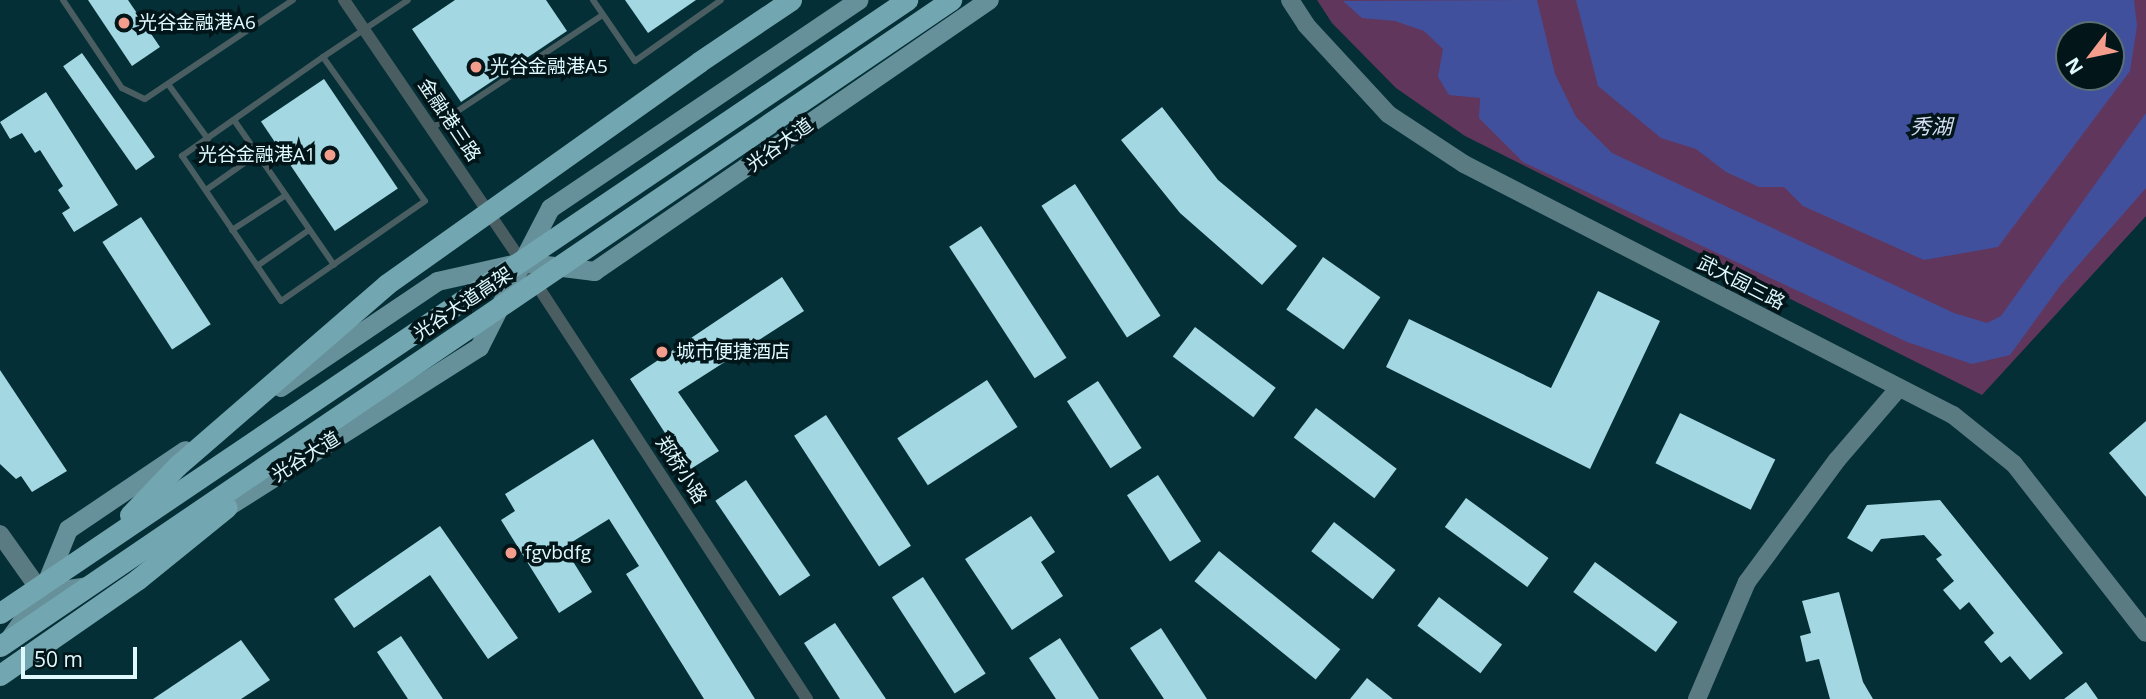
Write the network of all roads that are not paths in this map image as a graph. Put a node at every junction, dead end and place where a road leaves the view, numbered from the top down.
1 (63, 0) edge
2 (293, 0) edge
3 (344, 0) edge
4 (408, 0) edge
5 (593, 0) edge
6 (721, 0) edge
7 (791, 0) edge
8 (858, 0) edge
9 (907, 0) edge
10 (951, 0) edge
11 (989, 0) edge
12 (1290, 0) edge
13 (603, 15) junction
14 (364, 29) junction
15 (323, 57) junction
16 (167, 83) junction
17 (234, 120) junction
18 (432, 128) junction
19 (208, 139) junction
20 (257, 154) junction
21 (206, 190) junction
22 (286, 195) junction
23 (232, 230) junction
24 (309, 230) junction
25 (522, 262) junction
26 (334, 265) junction
27 (257, 266) junction
28 (1899, 388) junction
29 (227, 507) junction
30 (0, 534) edge
31 (98, 548) junction
32 (42, 593) junction
33 (0, 601) edge
34 (0, 613) edge
35 (2146, 634) edge
36 (0, 648) edge
37 (0, 675) edge
38 (807, 699) edge
39 (1697, 699) edge

1 - 16 lane
2 - 16 lane
3 - 14 street, 金融港三路
4 - 14 lane
5 - 13 lane
6 - 13 lane
7 - 31 highway, bridge
8 - 25 main road, 光谷大道
9 - 31 highway, 光谷大道高架, bridge
10 - 36 highway, 光谷大道高架, bridge
11 - 25 main road, 光谷大道
12 - 28 street, 武大园三路
13 - 18 lane
14 - 15 lane
14 - 18 street, 金融港三路
15 - 17 lane
15 - 26 lane
16 - 19 lane
17 - 19 lane
17 - 20 lane
18 - 25 street, 金融港三路
19 - 21 lane
20 - 21 lane
20 - 22 lane
21 - 23 lane
22 - 23 lane
22 - 24 lane
23 - 27 lane
24 - 26 lane
24 - 27 lane
25 - 29 main road, 光谷大道
25 - 32 main road, 光谷大道
25 - 38 street, 郑桥小路
26 - 27 lane
28 - 35 street, 武大园三路
28 - 39 street
29 - 32 main road, 光谷大道
29 - 37 highway
30 - 32 street
31 - 34 highway, 光谷大道高架, bridge
32 - 33 main road, 光谷大道
32 - 36 main road, 光谷大道

